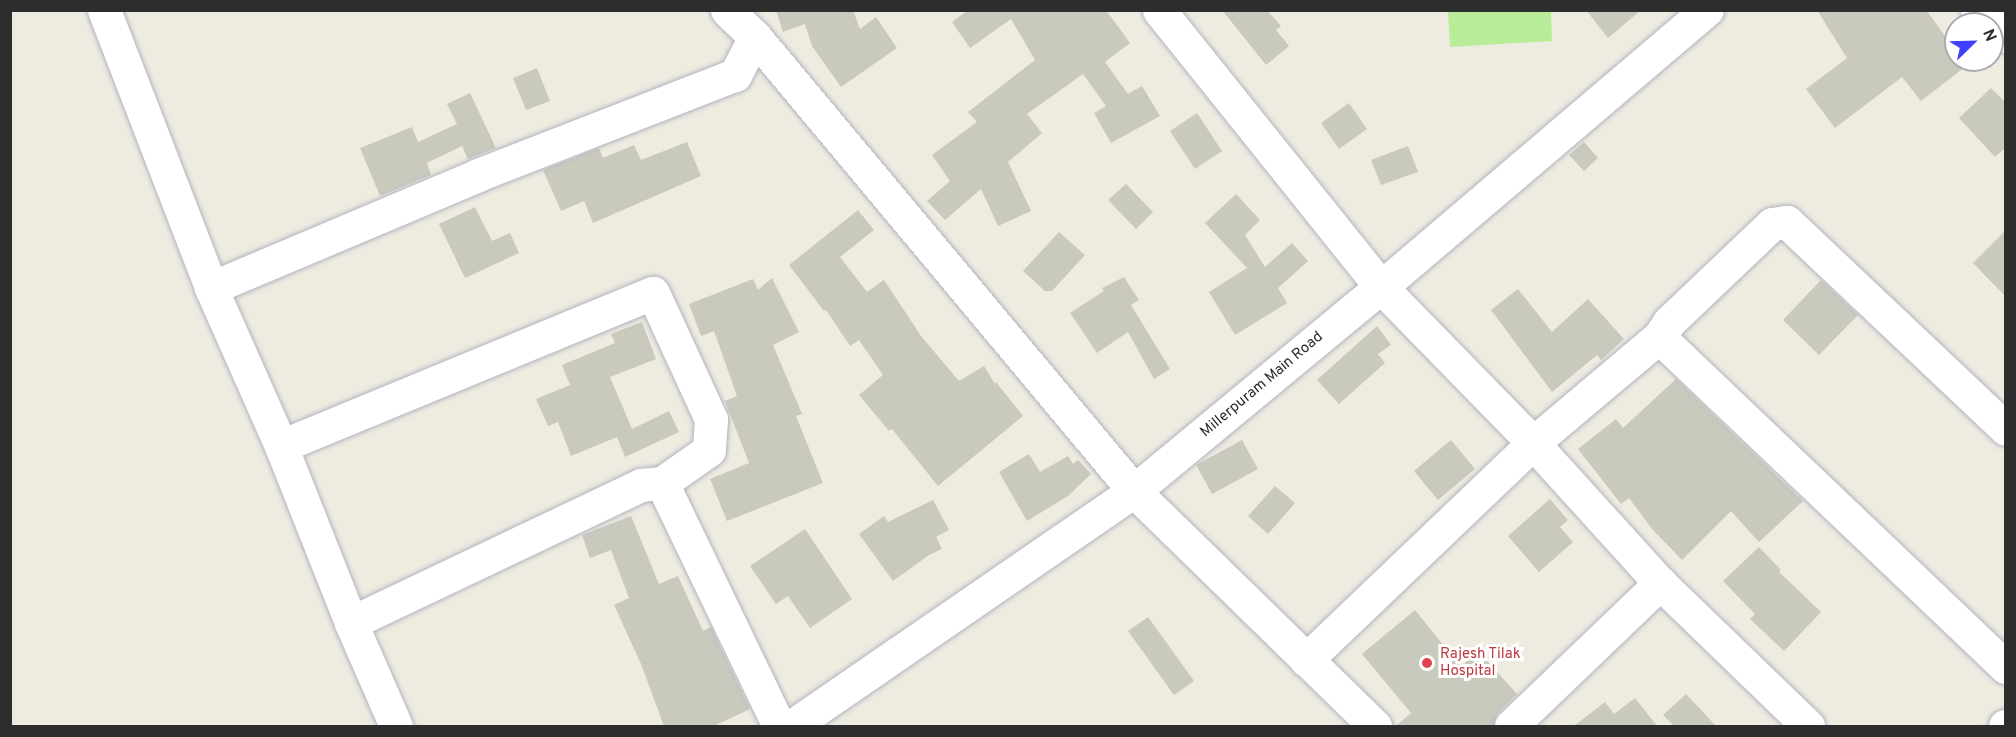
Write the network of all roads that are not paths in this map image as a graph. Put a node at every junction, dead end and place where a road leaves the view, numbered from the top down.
1 (104, 10) edge
2 (727, 10) edge
3 (1159, 10) edge
4 (1707, 10) edge
5 (1980, 11) edge
6 (2006, 36) edge
7 (755, 37) junction
8 (1381, 287) junction
9 (211, 288) junction
10 (1659, 338) junction
11 (2006, 429) edge
12 (1533, 443) junction
13 (281, 446) junction
14 (662, 483) junction
15 (1134, 491) junction
16 (1660, 583) junction
17 (351, 624) junction
18 (1306, 660) junction
19 (2006, 667) edge
20 (396, 726) edge
21 (778, 726) edge
22 (792, 726) edge
23 (1375, 726) edge
24 (1511, 726) edge
25 (1808, 726) edge

1 - 9 street
2 - 7 street
3 - 8 street
4 - 8 street, Millerpuram Main Road
5 - 6 street
7 - 9 street
7 - 15 street
8 - 12 street
8 - 15 street, Millerpuram Main Road
9 - 13 street
10 - 11 street
10 - 12 street
10 - 19 street
12 - 16 street
12 - 18 street
13 - 14 street
13 - 17 street
14 - 17 street
14 - 21 street
15 - 18 street
15 - 22 street, Millerpuram Main Road
16 - 24 street
16 - 25 street
17 - 20 street
18 - 23 street

